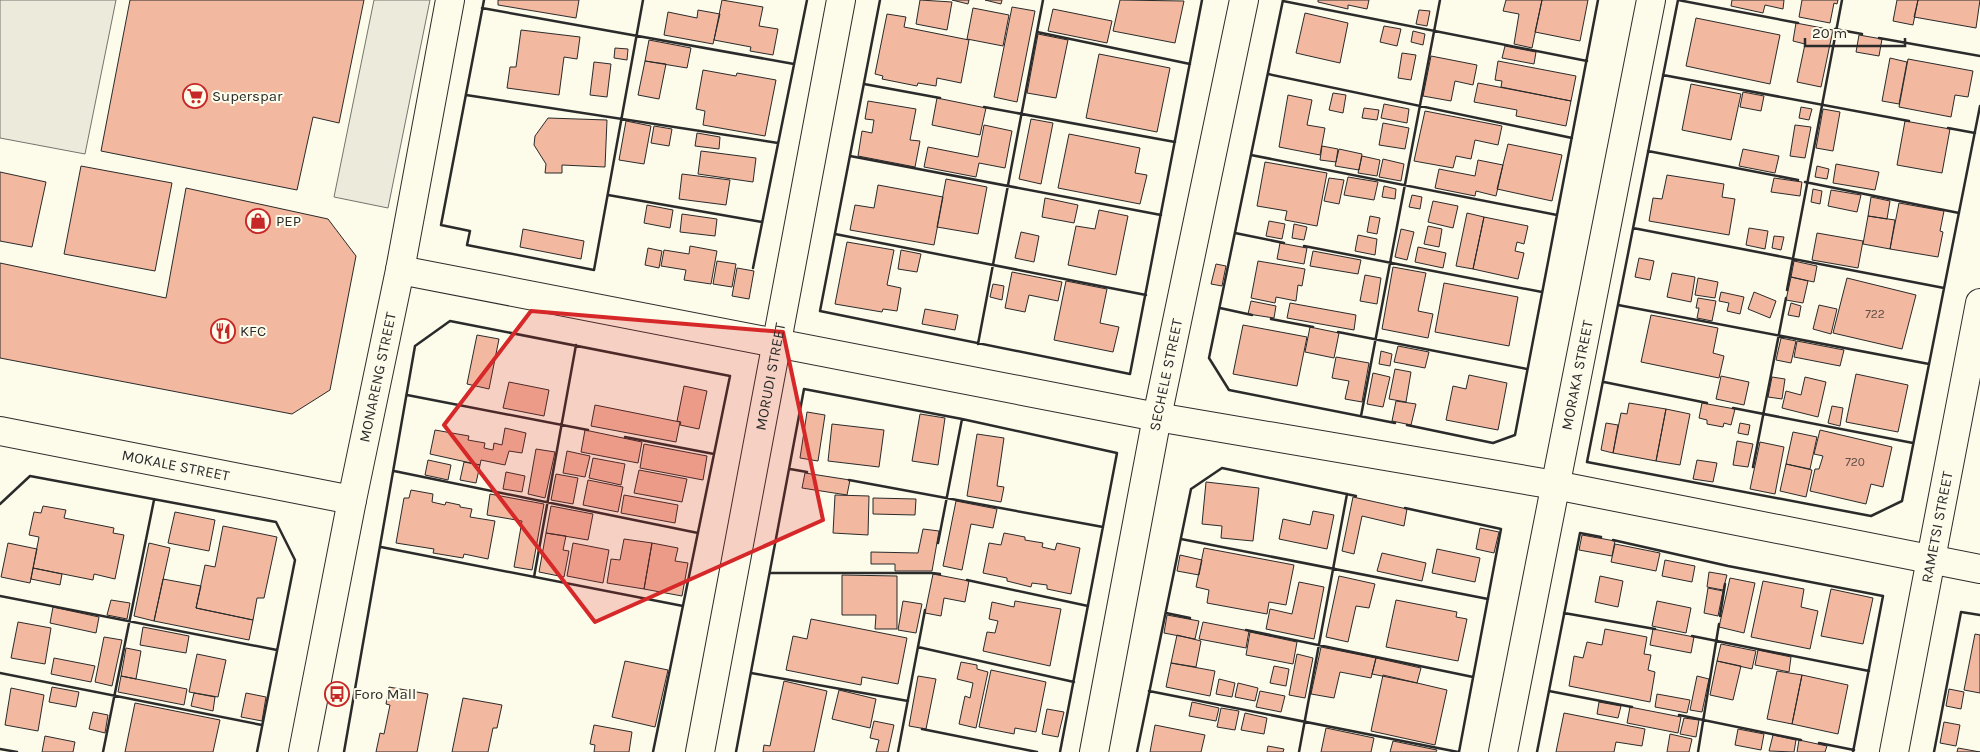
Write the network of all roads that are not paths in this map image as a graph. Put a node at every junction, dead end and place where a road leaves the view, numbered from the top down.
1 (450, 0) edge
2 (841, 0) edge
3 (1244, 0) edge
4 (1651, 0) edge
5 (400, 270) junction
6 (1980, 303) edge
7 (776, 342) junction
8 (1157, 417) junction
9 (0, 430) edge
10 (1555, 485) junction
11 (352, 500) junction
12 (1930, 559) junction
13 (1980, 569) edge
14 (303, 752) edge
15 (700, 752) edge
16 (1094, 752) edge
17 (1502, 752) edge
18 (1894, 752) edge

1 - 5 street, MONARENG STREET
2 - 7 street, MORUDI STREET
3 - 8 street, SECHELE STREET
4 - 10 street, MORAKA STREET
5 - 7 street
5 - 11 street, MONARENG STREET
6 - 12 street, RAMETSI STREET
7 - 8 street
7 - 15 street, MORUDI STREET
8 - 10 street
8 - 16 street, SECHELE STREET
9 - 11 street, MOKALE STREET
10 - 12 street
10 - 17 street, MORAKA STREET
11 - 14 street, MONARENG STREET
12 - 13 street
12 - 18 street, RAMETSI STREET

